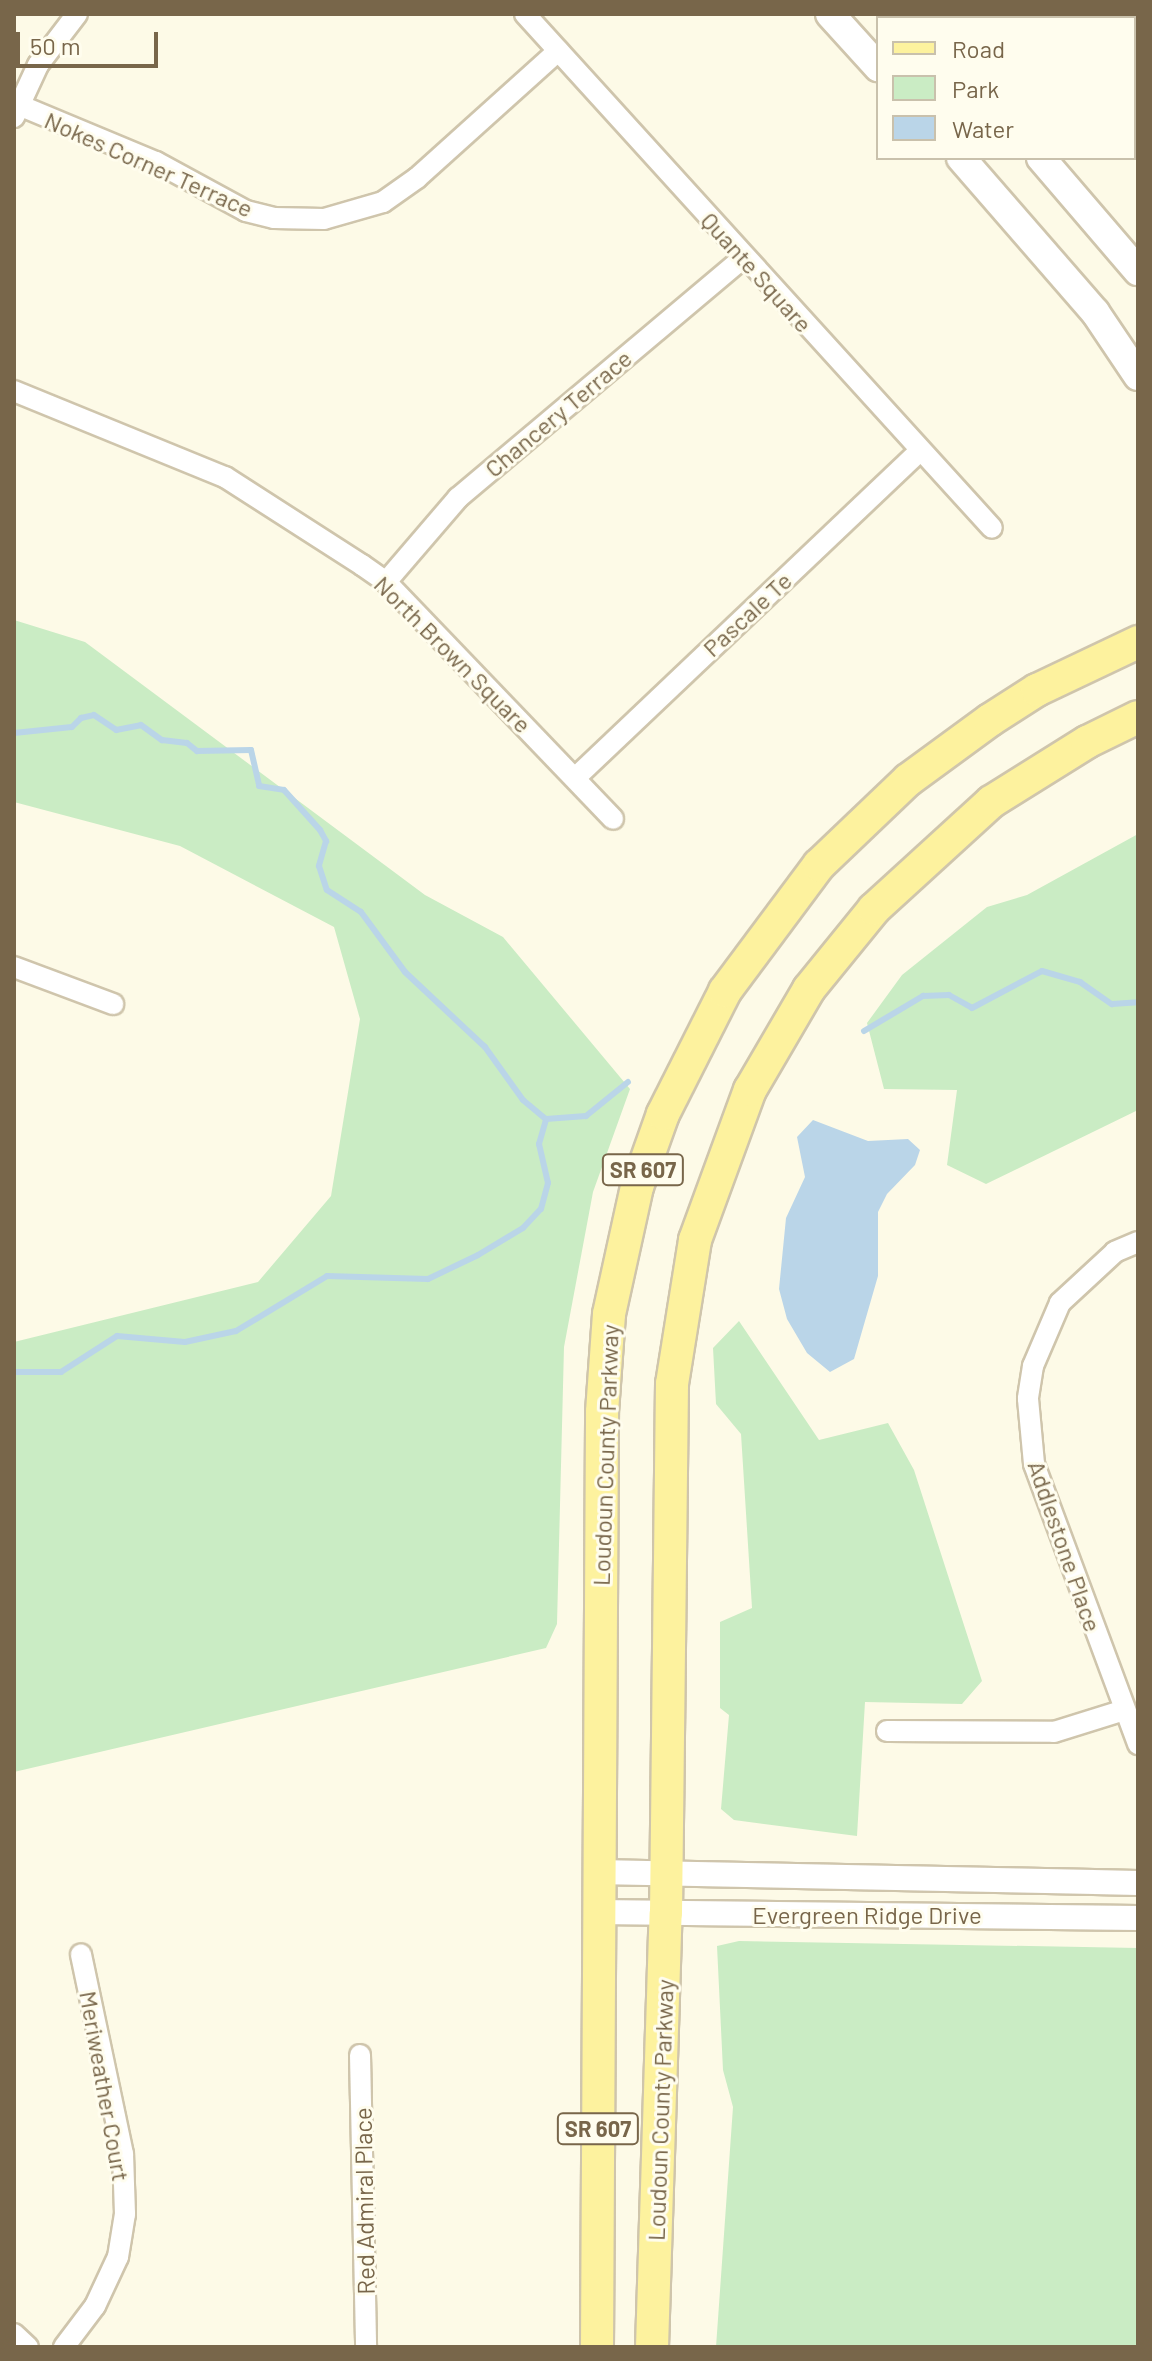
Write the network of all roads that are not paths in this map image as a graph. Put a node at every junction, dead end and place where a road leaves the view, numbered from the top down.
1 (77, 14) edge
2 (525, 14) edge
3 (830, 14) edge
4 (558, 51) junction
5 (876, 65) edge
6 (16, 109) edge
7 (963, 160) edge
8 (1043, 160) edge
9 (743, 258) junction
10 (1138, 271) edge
11 (1138, 376) edge
12 (14, 391) edge
13 (919, 451) junction
14 (992, 528) dead end
15 (386, 582) junction
16 (1138, 642) edge
17 (1138, 717) edge
18 (575, 778) junction
19 (613, 819) dead end
20 (14, 967) edge
21 (113, 1004) dead end
22 (1138, 1242) edge
23 (1124, 1710) junction
24 (887, 1731) dead end
25 (1138, 1744) edge
26 (597, 1872) junction
27 (667, 1874) junction
28 (1138, 1883) edge
29 (596, 1912) junction
30 (666, 1913) junction
31 (1137, 1914) edge
32 (81, 1954) dead end
33 (360, 2055) dead end
34 (14, 2334) edge
35 (28, 2347) edge
36 (64, 2347) edge
37 (366, 2347) edge
38 (597, 2347) edge
39 (652, 2347) edge

1 - 6 street
2 - 4 street, Quante Square
3 - 5 main road
4 - 6 street, Nokes Corner Terrace
4 - 9 street, Quante Square
7 - 11 main road
8 - 10 main road
9 - 13 street, Quante Square
9 - 15 street, Chancery Terrace
12 - 15 street, North Brown Square
13 - 14 street, Quante Square
13 - 18 street, Pascale Te
15 - 18 street, North Brown Square
16 - 26 main road, Loudoun County Parkway / SR 607
17 - 27 main road, Loudoun County Parkway / SR 607
18 - 19 street, North Brown Square
20 - 21 street
22 - 23 street, Addlestone Place
23 - 24 street
23 - 25 street, Addlestone Place
26 - 27 street, Evergreen Ridge Drive
26 - 29 main road, Loudoun County Parkway / SR 607
27 - 28 street, Evergreen Ridge Drive
27 - 30 main road, Loudoun County Parkway / SR 607
29 - 30 street, Evergreen Ridge Drive
29 - 38 main road, Loudoun County Parkway / SR 607
30 - 31 street, Evergreen Ridge Drive
30 - 39 main road, Loudoun County Parkway / SR 607
32 - 36 street, Meriweather Court
33 - 37 street, Red Admiral Place
34 - 35 street

